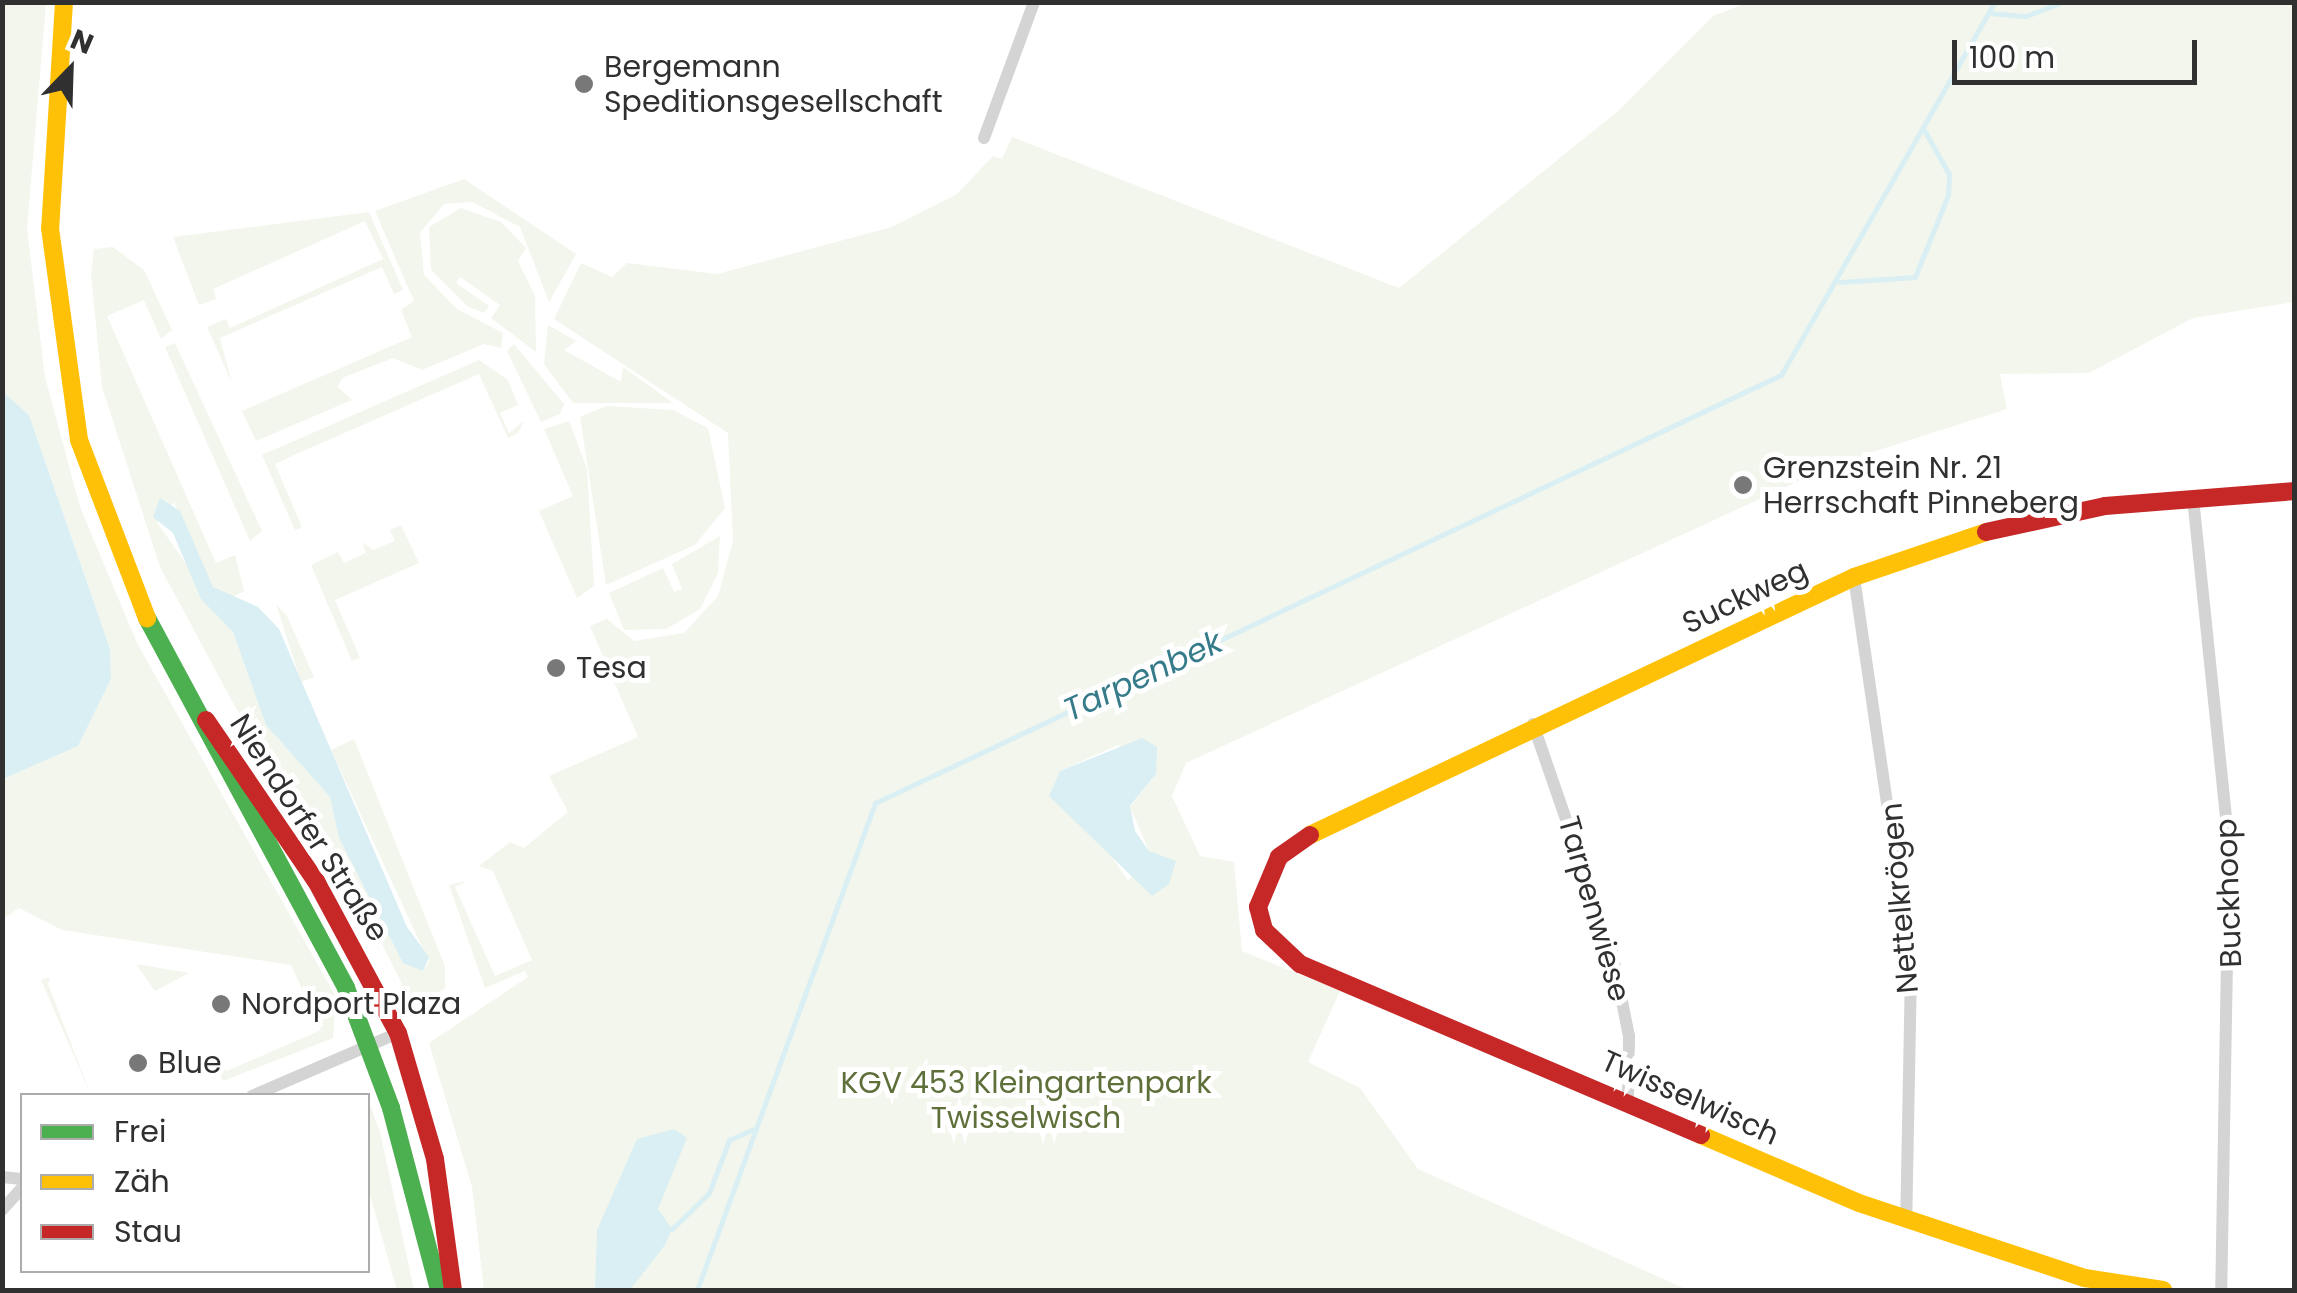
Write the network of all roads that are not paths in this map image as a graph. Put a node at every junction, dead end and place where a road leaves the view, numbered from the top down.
1 (64, 2) edge
2 (1034, 2) edge
3 (984, 138) dead end
4 (2294, 491) edge
5 (2192, 498) junction
6 (1854, 577) junction
7 (182, 688) junction
8 (1533, 724) junction
9 (1264, 877) joint
10 (398, 1033) junction
11 (369, 1050) junction
12 (260, 1093) edge
13 (1628, 1098) junction
14 (20, 1190) edge
15 (2, 1210) edge
16 (1906, 1221) junction
17 (439, 1290) edge
18 (453, 1290) edge
19 (2163, 1290) edge
20 (2222, 1290) edge

1 - 7 street, Niendorfer Straße
2 - 3 street
4 - 5 street, Suckweg
5 - 6 street, Suckweg
5 - 20 street, Buckhoop
6 - 8 street, Suckweg
6 - 16 street, Nettelkrögen
7 - 10 street, Niendorfer Straße
7 - 11 street, Niendorfer Straße
8 - 9 street, Suckweg
8 - 13 street, Tarpenwiese
9 - 13 street, Twisselwisch
10 - 11 street
10 - 18 street, Niendorfer Straße
11 - 12 street
11 - 17 street, Niendorfer Straße
13 - 16 street, Twisselwisch
14 - 15 street
16 - 19 street, Twisselwisch

